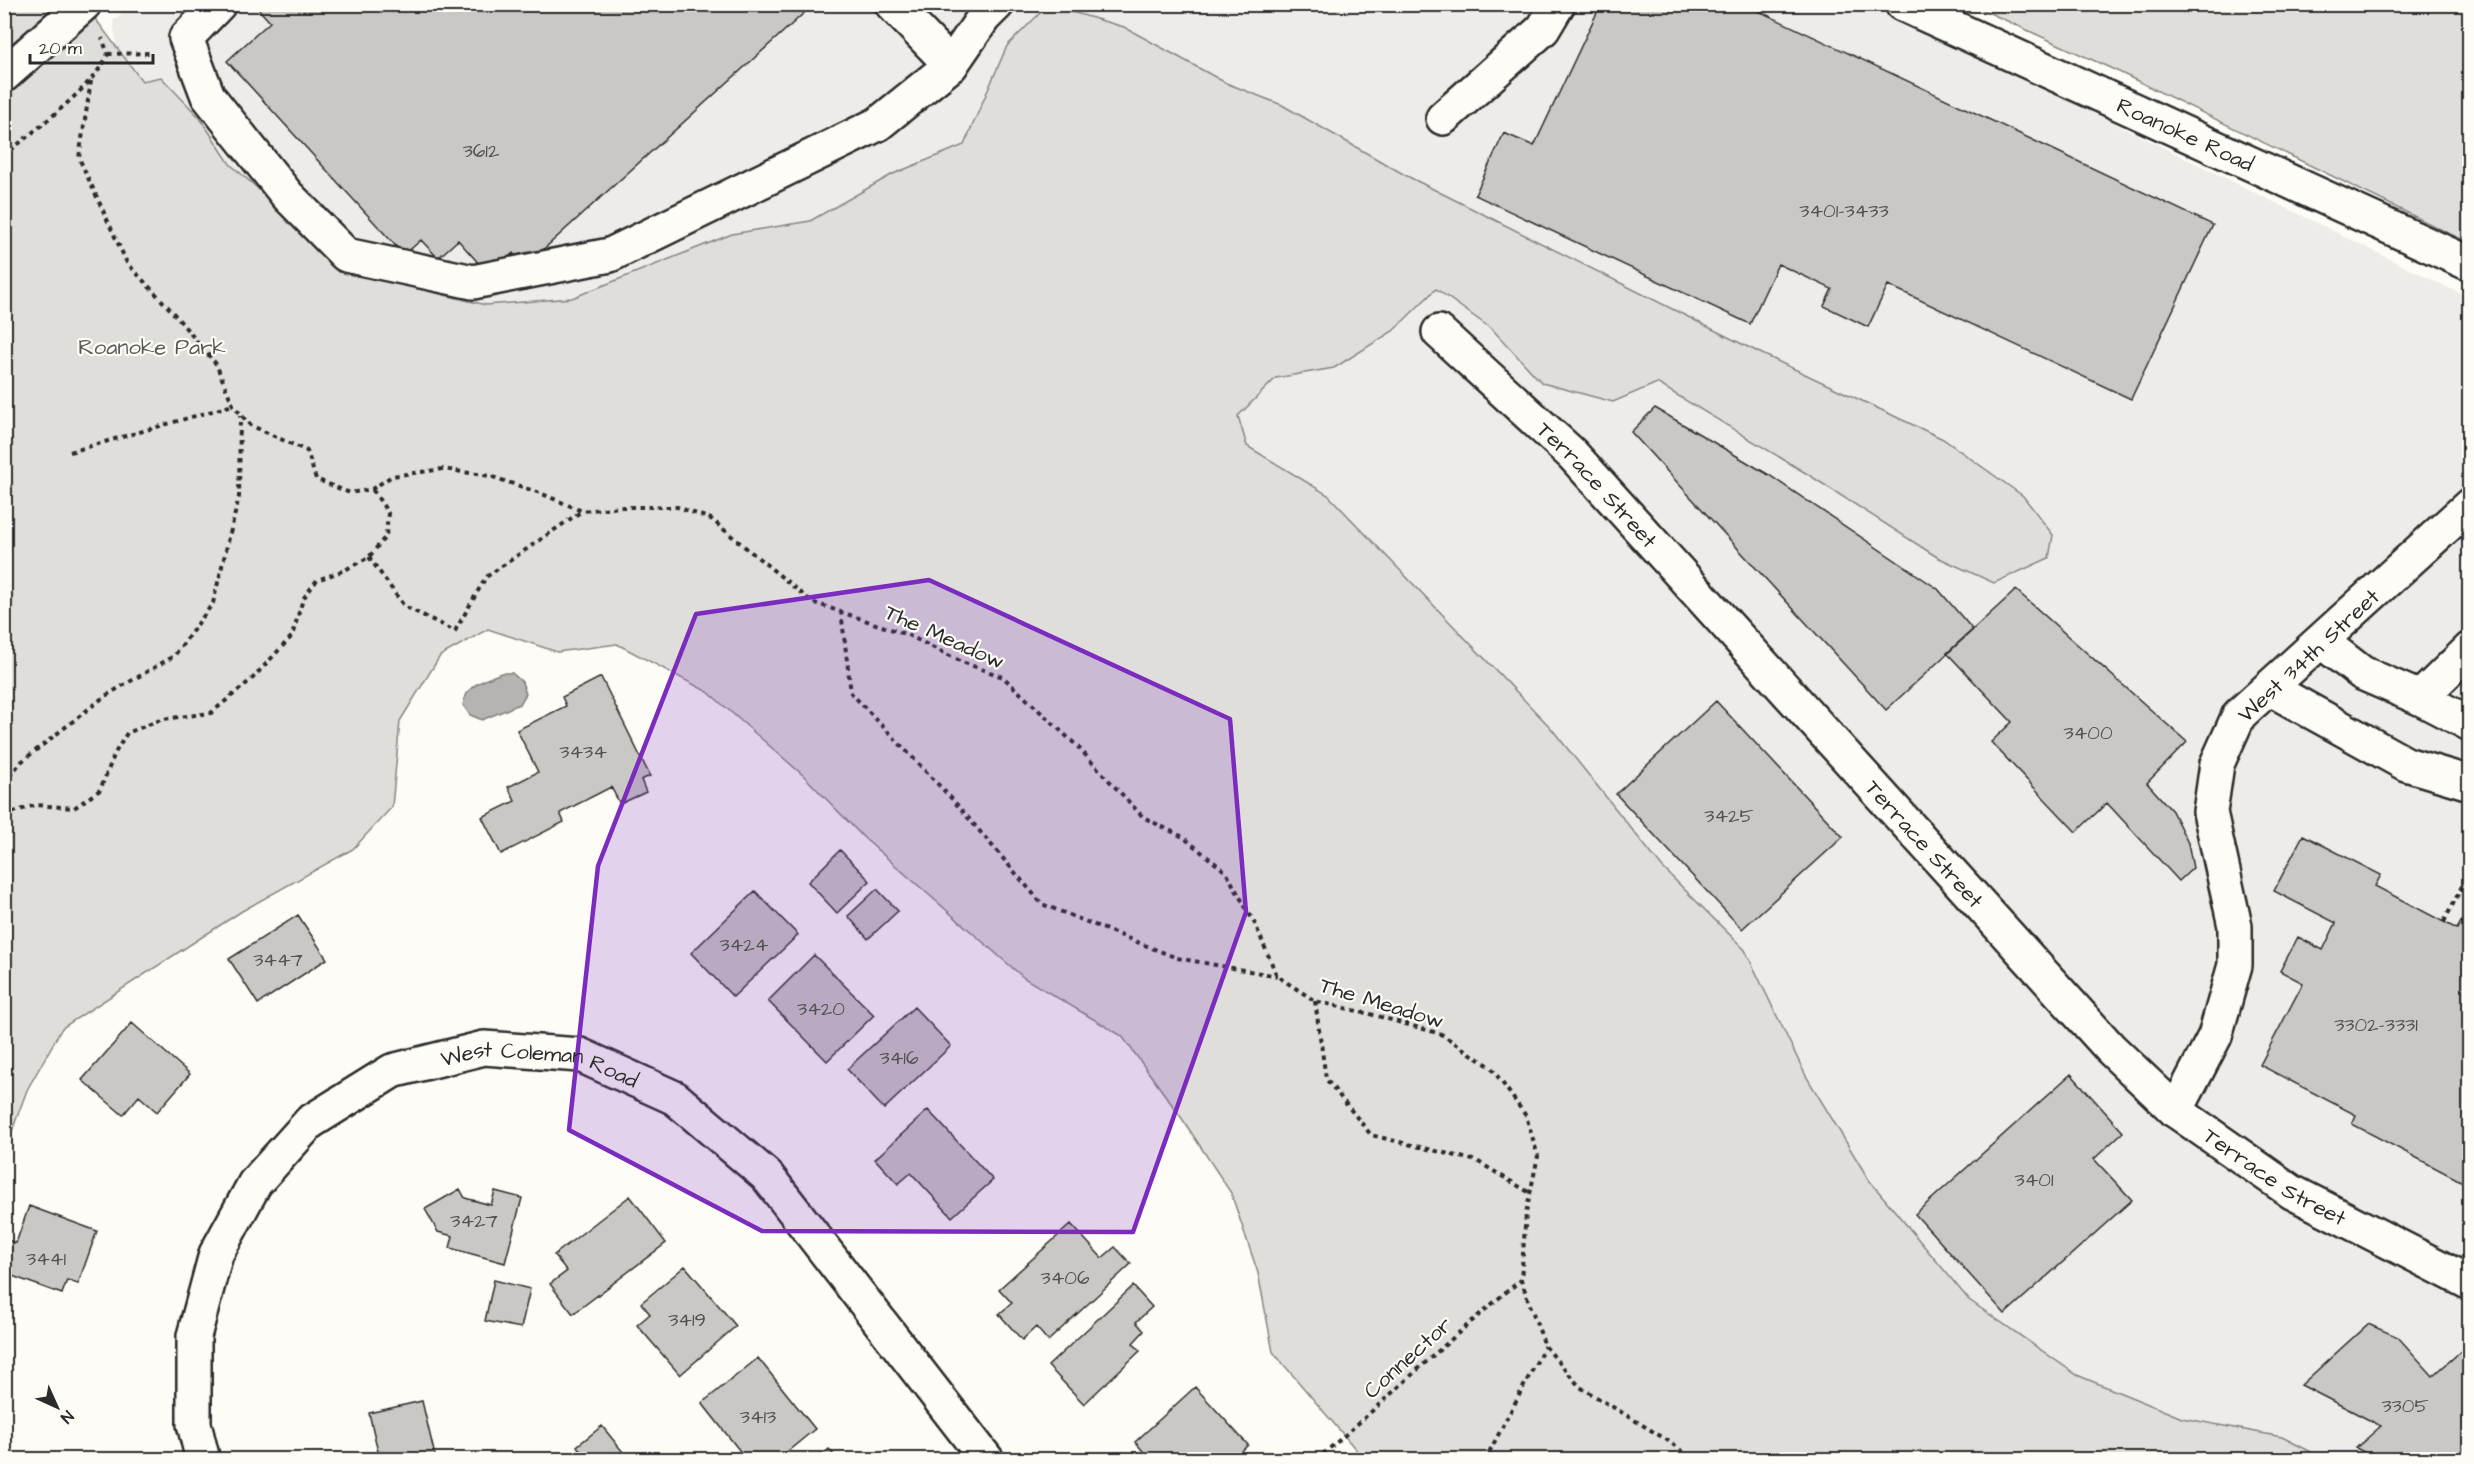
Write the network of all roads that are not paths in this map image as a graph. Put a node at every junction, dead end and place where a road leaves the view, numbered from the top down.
1 (219, 4) edge
2 (892, 4) edge
3 (997, 4) edge
4 (1558, 4) edge
5 (1902, 4) edge
6 (82, 7) edge
7 (951, 65) junction
8 (4, 75) edge
9 (1443, 118) dead end
10 (2469, 264) edge
11 (1439, 332) dead end
12 (2469, 505) edge
13 (2321, 641) junction
14 (2469, 649) edge
15 (2269, 688) junction
16 (2420, 698) junction
17 (2469, 724) edge
18 (2469, 783) edge
19 (2176, 1111) junction
20 (2469, 1283) edge
21 (203, 1460) edge
22 (987, 1460) edge

1 - 7 street
2 - 7 street
3 - 7 street
4 - 9 street
5 - 10 street, Roanoke Road
6 - 8 street
11 - 19 street, Terrace Street
12 - 13 street, West 34th Street
13 - 15 street, West 34th Street
13 - 16 street
14 - 16 street
15 - 18 street
15 - 19 street, West 34th Street
16 - 17 street
19 - 20 street, Terrace Street
21 - 22 street, West Coleman Road

